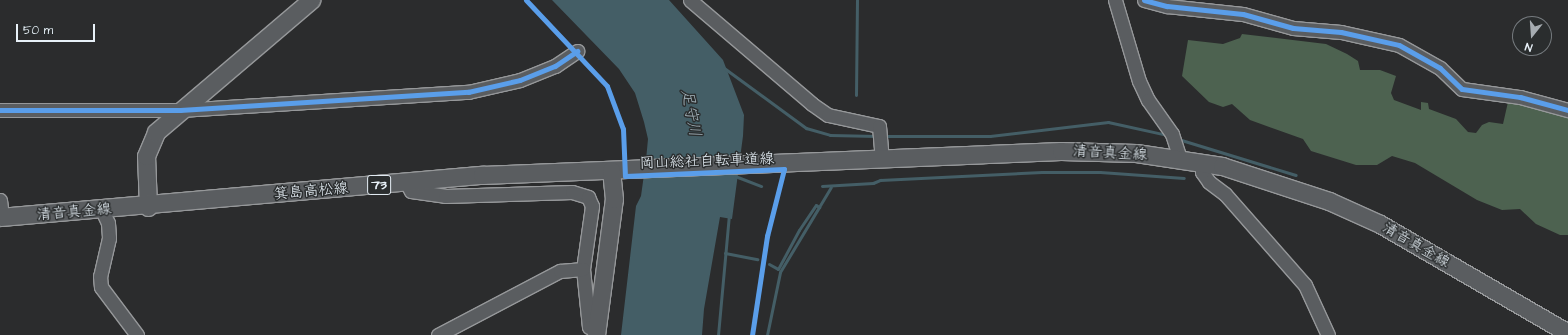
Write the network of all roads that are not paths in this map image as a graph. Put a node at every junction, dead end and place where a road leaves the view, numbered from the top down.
1 (311, 0) edge
2 (690, 0) edge
3 (1115, 0) edge
4 (1144, 0) edge
5 (1167, 3) edge
6 (577, 51) dead end
7 (0, 110) edge
8 (180, 110) junction
9 (1568, 110) edge
10 (881, 144) junction
11 (1176, 146) junction
12 (1203, 162) junction
13 (611, 170) junction
14 (406, 182) junction
15 (0, 200) edge
16 (148, 207) junction
17 (102, 210) junction
18 (1, 217) edge
19 (583, 269) junction
20 (596, 331) edge
21 (1568, 333) edge
22 (137, 335) edge
23 (438, 335) edge
24 (1328, 335) edge

1 - 8 main road
2 - 10 street
3 - 11 street
4 - 5 street
5 - 9 street
6 - 8 street
7 - 8 street
8 - 16 main road
10 - 11 main road, 清音真金線
10 - 13 main road, 清音真金線
11 - 12 main road, 清音真金線
12 - 21 main road, 清音真金線
12 - 24 street
13 - 14 main road, 箕島高松線 / 73
13 - 20 main road
14 - 16 main road, 箕島高松線 / 73
14 - 19 street
15 - 18 street
16 - 17 main road, 清音真金線
17 - 18 main road, 清音真金線
17 - 22 street
19 - 20 street
19 - 23 street

